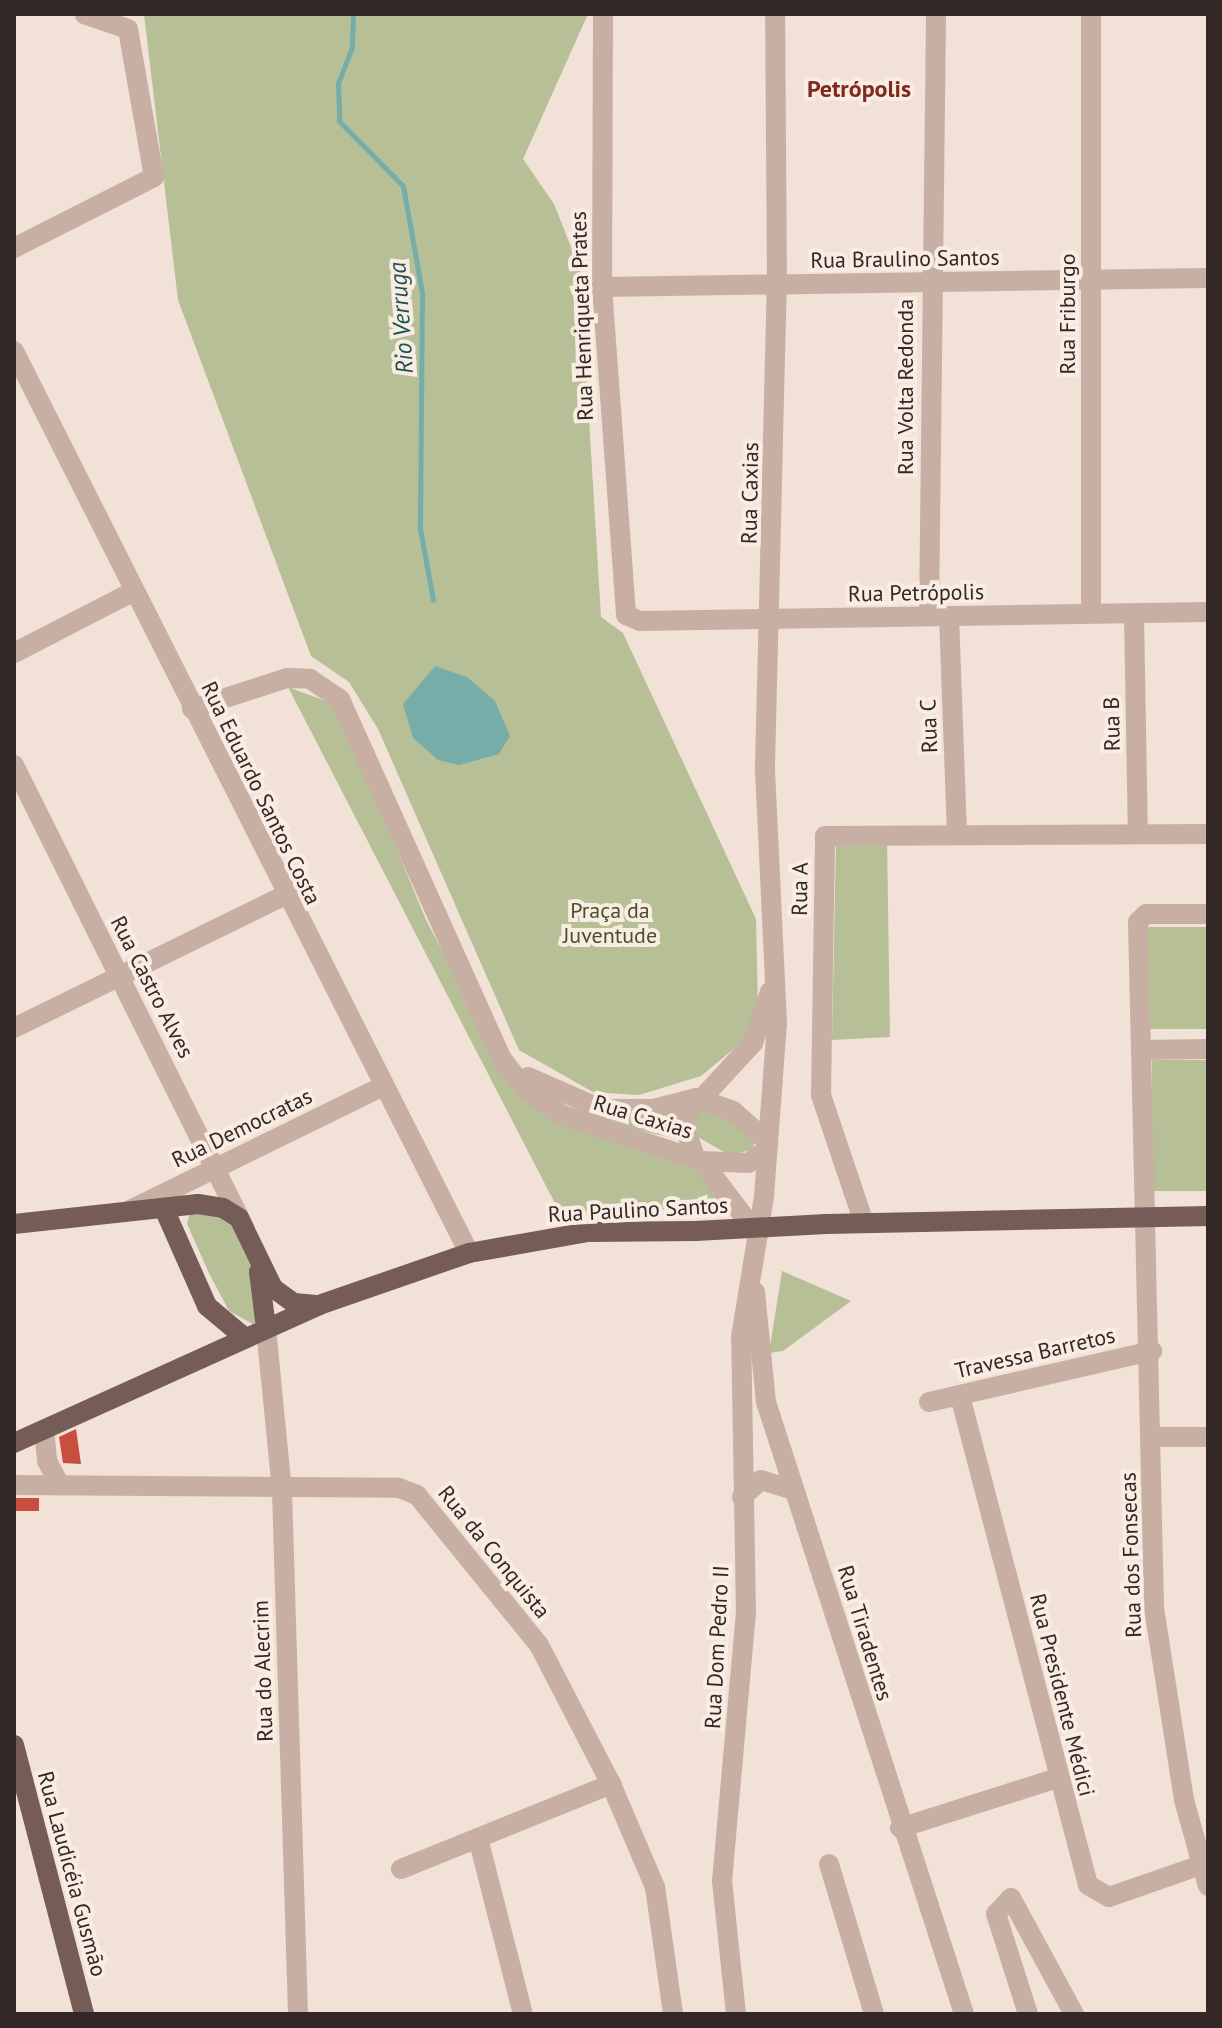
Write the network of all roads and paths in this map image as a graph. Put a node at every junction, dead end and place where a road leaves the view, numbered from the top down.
1 (84, 14) edge
2 (603, 14) edge
3 (775, 14) edge
4 (936, 14) edge
5 (1091, 14) edge
6 (14, 248) edge
7 (1208, 278) edge
8 (1092, 280) junction
9 (931, 282) junction
10 (777, 285) junction
11 (602, 287) junction
12 (14, 351) edge
13 (134, 591) junction
14 (1208, 612) edge
15 (1091, 613) junction
16 (1134, 613) junction
17 (626, 615) joint
18 (939, 616) junction
19 (772, 620) junction
20 (14, 653) edge
21 (192, 709) junction
22 (14, 765) edge
23 (1138, 834) junction
24 (1208, 834) edge
25 (957, 835) junction
26 (284, 896) junction
27 (1208, 914) edge
28 (774, 973) junction
29 (120, 979) junction
30 (14, 1028) edge
31 (1208, 1049) edge
32 (1142, 1050) junction
33 (502, 1059) junction
34 (381, 1087) junction
35 (696, 1098) junction
36 (767, 1145) junction
37 (698, 1159) junction
38 (215, 1167) junction
39 (165, 1211) junction
40 (125, 1212) junction
41 (1145, 1216) junction
42 (1208, 1216) edge
43 (864, 1223) junction
44 (14, 1224) edge
45 (246, 1231) junction
46 (758, 1235) junction
47 (469, 1253) junction
48 (753, 1260) junction
49 (258, 1263) junction
50 (319, 1305) junction
51 (266, 1328) junction
52 (244, 1337) junction
53 (1152, 1351) junction
54 (960, 1396) junction
55 (929, 1402) dead end
56 (44, 1430) junction
57 (1152, 1437) junction
58 (1208, 1437) edge
59 (14, 1443) edge
60 (59, 1484) junction
61 (14, 1485) edge
62 (794, 1490) junction
63 (282, 1491) junction
64 (742, 1497) junction
65 (14, 1745) edge
66 (1058, 1778) junction
67 (611, 1784) junction
68 (900, 1828) junction
69 (478, 1838) junction
70 (829, 1864) dead end
71 (1201, 1865) junction
72 (401, 1869) dead end
73 (1208, 1886) edge
74 (84, 2014) edge
75 (298, 2014) edge
76 (523, 2014) edge
77 (673, 2014) edge
78 (736, 2014) edge
79 (874, 2014) edge
80 (964, 2014) edge
81 (1028, 2014) edge
82 (1074, 2014) edge

1 - 6 street
2 - 11 street, Rua Henriqueta Prates
3 - 10 street, Rua Caxias
4 - 9 street, Rua Volta Redonda
5 - 8 street, Rua Friburgo
7 - 8 street, Rua Braulino Santos
8 - 9 street, Rua Braulino Santos
8 - 15 street, Rua Friburgo
9 - 10 street, Rua Braulino Santos
9 - 18 street, Rua Volta Redonda
10 - 11 street, Rua Braulino Santos
10 - 19 street, Rua Caxias
11 - 17 street, Rua Henriqueta Prates
12 - 13 street, Rua Eduardo Santos Costa
13 - 20 street
13 - 21 street, Rua Eduardo Santos Costa
14 - 16 street, Rua Petrópolis
15 - 16 street, Rua Petrópolis
15 - 18 street, Rua Petrópolis
16 - 23 street, Rua B
17 - 19 street, Rua Petrópolis
18 - 19 street, Rua Petrópolis
18 - 25 street, Rua C
19 - 28 street, Rua Caxias
21 - 26 street, Rua Eduardo Santos Costa
21 - 33 street, Rua Caxias
22 - 29 street, Rua Castro Alves
23 - 24 street, Rua A
23 - 25 street, Rua A
25 - 43 street, Rua A
26 - 29 street
26 - 34 street, Rua Eduardo Santos Costa
27 - 32 street, Rua dos Fonsecas
28 - 35 street
28 - 36 street, Rua Dom Pedro II
29 - 30 street
29 - 38 street, Rua Castro Alves
31 - 32 street
32 - 41 street, Rua dos Fonsecas
33 - 35 street, Rua Caxias
33 - 37 street, Rua Caxias
34 - 38 street, Rua Democratas
34 - 47 street, Rua Eduardo Santos Costa
35 - 36 street, Rua Caxias
35 - 37 street
36 - 37 street
36 - 46 street, Rua Dom Pedro II
37 - 46 street, Rua Caxias
38 - 40 street, Rua Democratas
38 - 45 street, Rua Castro Alves
39 - 40 main road
39 - 45 main road
39 - 52 main road
40 - 44 main road
41 - 42 main road, Rua Paulino Santos
41 - 43 main road, Rua Paulino Santos
41 - 53 street, Rua dos Fonsecas
43 - 47 main road, Rua Paulino Santos, bridge
45 - 49 main road
46 - 48 street, Rua Dom Pedro II
47 - 50 main road, Rua Paulino Santos
48 - 62 street, Rua Tiradentes
48 - 64 street, Rua Dom Pedro II
49 - 50 main road
49 - 51 main road
50 - 51 main road, Rua Paulino Santos
51 - 52 main road, Rua Paulino Santos
51 - 63 street, Rua do Alecrim
52 - 56 main road, Rua Paulino Santos
53 - 54 street, Travessa Barretos
53 - 57 street, Rua dos Fonsecas
54 - 55 street, Travessa Barretos
54 - 66 street, Rua Presidente Médici
56 - 59 main road, Rua Paulino Santos
56 - 60 street
57 - 58 street
57 - 71 street, Rua dos Fonsecas
60 - 61 street, Rua da Conquista
60 - 63 street, Rua da Conquista
62 - 64 street
62 - 68 street, Rua Tiradentes
63 - 67 street, Rua da Conquista
63 - 75 street, Rua do Alecrim
64 - 78 street, Rua Dom Pedro II
65 - 74 main road, Rua Laudicéia Gusmão
66 - 68 street
66 - 71 street, Rua Presidente Médici
67 - 69 street
67 - 77 street, Rua da Conquista
68 - 80 street, Rua Tiradentes
69 - 72 street
69 - 76 street
70 - 79 street
71 - 73 street, Rua dos Fonsecas
81 - 82 street

